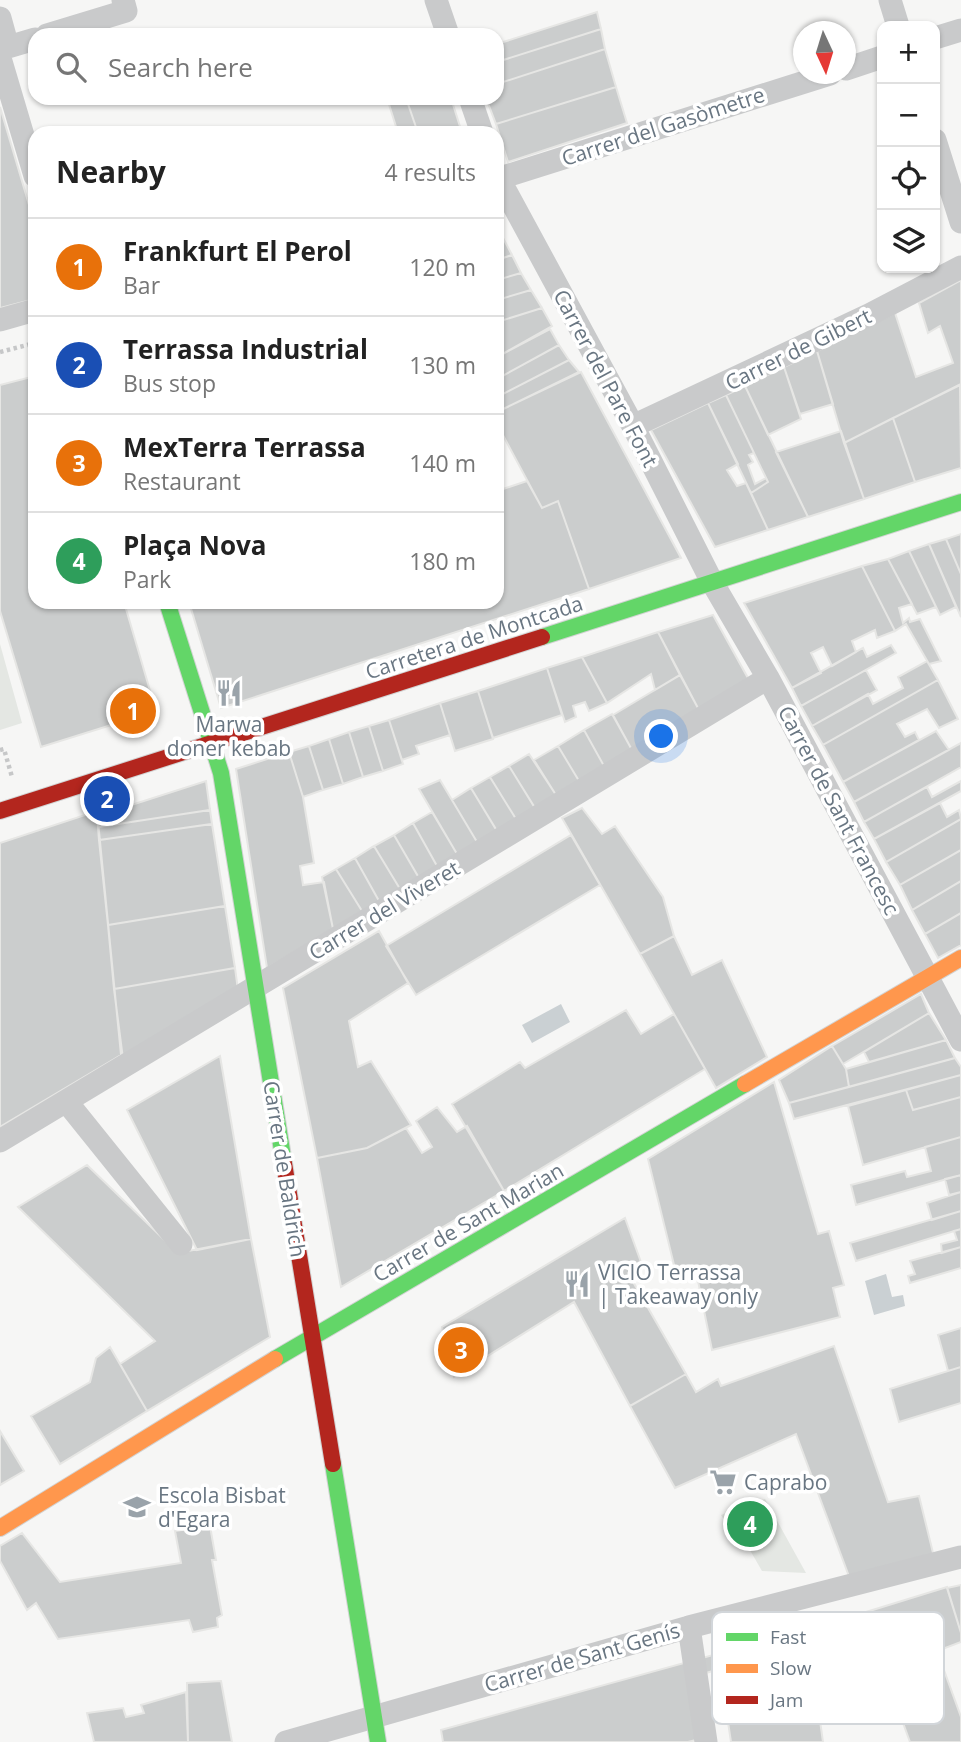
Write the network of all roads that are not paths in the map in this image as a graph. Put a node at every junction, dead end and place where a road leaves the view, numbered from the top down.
1 (122, 0) edge
2 (436, 0) edge
3 (890, 0) edge
4 (0, 18) edge
5 (896, 21) edge
6 (70, 28) edge
7 (446, 28) edge
8 (961, 30) edge
9 (940, 36) edge
10 (28, 40) edge
11 (0, 58) edge
12 (877, 59) edge
13 (856, 65) edge
14 (798, 84) edge
15 (472, 105) edge
16 (480, 126) edge
17 (937, 147) edge
18 (28, 152) edge
19 (504, 175) edge
20 (504, 190) edge
21 (961, 222) edge
22 (961, 267) edge
23 (28, 312) edge
24 (0, 320) edge
25 (633, 426) junction
26 (961, 502) edge
27 (712, 582) junction
28 (169, 609) edge
29 (768, 678) junction
30 (211, 745) junction
31 (0, 811) edge
32 (961, 958) edge
33 (927, 978) junction
34 (256, 987) junction
35 (961, 1040) edge
36 (65, 1101) junction
37 (0, 1141) edge
38 (181, 1244) dead end
39 (311, 1337) junction
40 (0, 1528) edge
41 (961, 1557) edge
42 (746, 1612) edge
43 (712, 1621) edge
44 (688, 1627) junction
45 (373, 1717) junction
46 (286, 1742) edge
47 (378, 1742) edge
48 (706, 1742) edge

1 - 6 street
2 - 7 street
3 - 5 street
4 - 10 street
8 - 9 street
11 - 18 street
12 - 13 street
14 - 19 street, Carrer del Gasòmetre
15 - 16 street
17 - 21 street
20 - 25 street, Carrer del Pare Font
22 - 25 street, Carrer de Gibert
23 - 24 street
25 - 27 street, Carrer del Pare Font
26 - 27 street, Carretera de Montcada
27 - 29 street, Carrer de Sant Francesc
27 - 30 street, Carretera de Montcada
28 - 30 street, Carrer de Baldrich
29 - 33 street, Carrer de Sant Francesc
29 - 34 street, Carrer del Viveret
30 - 31 street, Carretera de Montcada
30 - 34 street, Carrer de Baldrich
32 - 33 street, Carrer de Sant Marian
33 - 35 street, Carrer de Sant Francesc
33 - 39 street, Carrer de Sant Marian
34 - 36 street, Carrer del Viveret
34 - 39 street, Carrer de Baldrich
36 - 37 street, Carrer del Viveret
36 - 38 street
39 - 40 street, Carrer de Sant Marian
39 - 45 street, Carrer de Baldrich
41 - 42 street, Carrer de Sant Genís
43 - 44 street, Carrer de Sant Genís
44 - 45 street, Carrer de Sant Genís
44 - 48 street
45 - 46 street, Carrer de Sant Genís
45 - 47 street, Carrer de Baldrich

